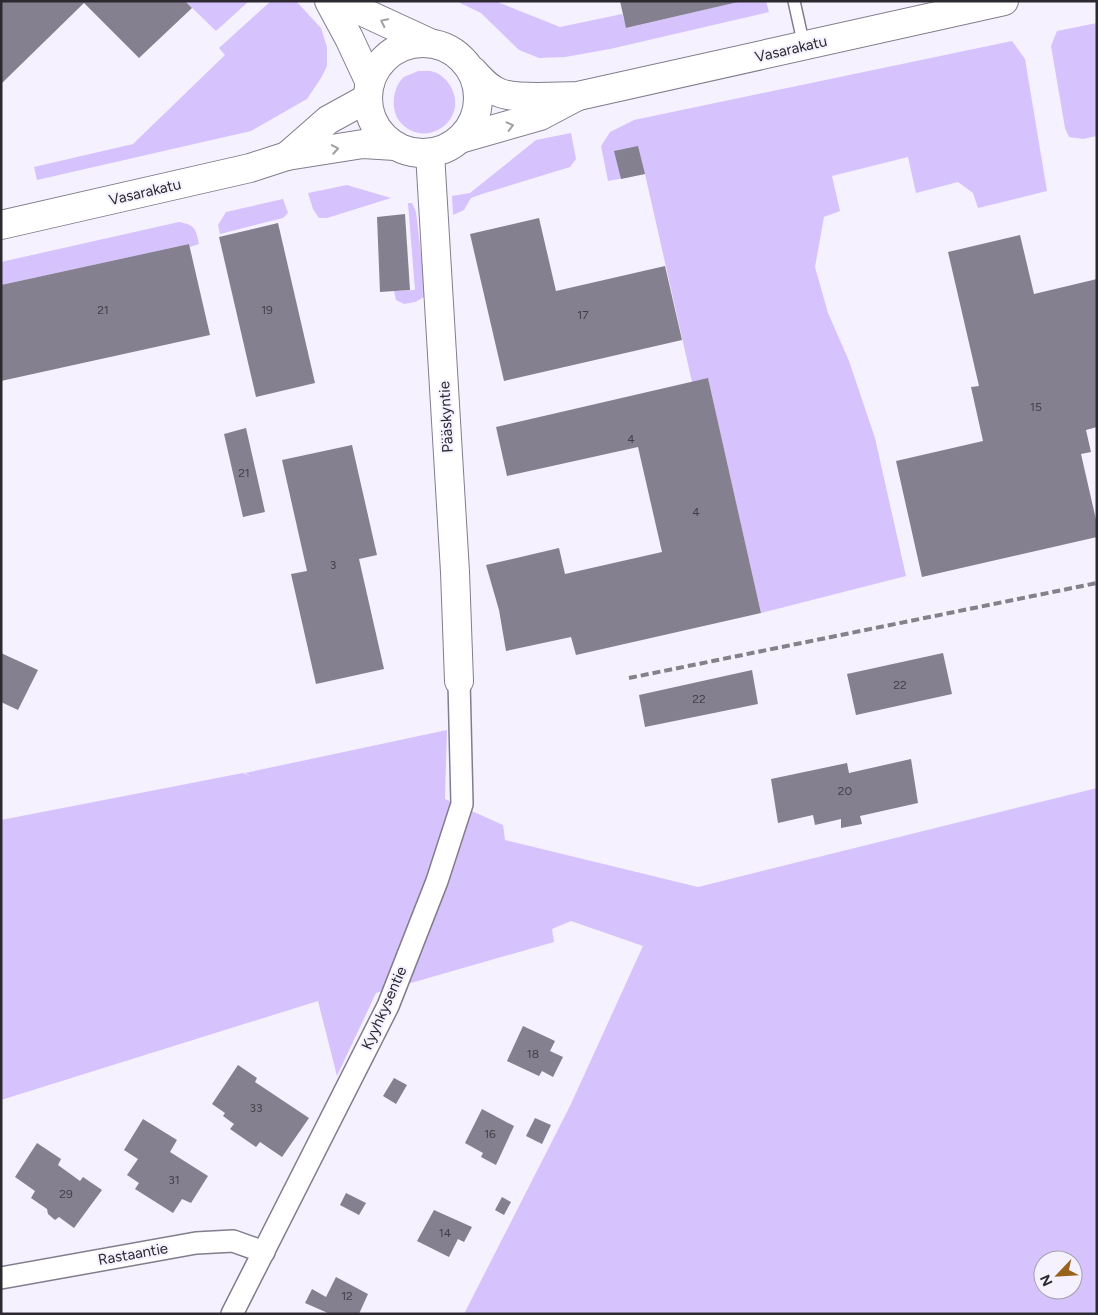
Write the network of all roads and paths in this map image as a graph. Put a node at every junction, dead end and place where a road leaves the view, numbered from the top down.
1 (329, 1) edge
2 (340, 1) edge
3 (794, 1) edge
4 (1004, 1) edge
5 (428, 42) junction
6 (804, 46) junction
7 (472, 71) junction
8 (369, 90) junction
9 (578, 96) junction
10 (463, 138) junction
11 (394, 146) junction
12 (430, 153) junction
13 (287, 156) junction
14 (1, 224) edge
15 (459, 681) joint
16 (264, 1252) junction
17 (1, 1278) edge
18 (232, 1314) edge

1 - 8 street
5 -> 2 street
3 - 6 lane
4 - 6 street, Vasarakatu
5 - 7 street
5 - 8 street
6 - 9 street, Vasarakatu
7 - 9 street, Vasarakatu
7 - 10 street
8 - 11 street
8 - 13 street, Vasarakatu
10 -> 9 street, Vasarakatu
10 - 12 street
11 - 12 street
13 -> 11 street, Vasarakatu
12 - 15 street, Pääskyntie
13 - 14 street, Vasarakatu
15 - 16 street, Kyyhkysentie
16 - 17 street, Rastaantie
16 - 18 street, Kyyhkysentie

